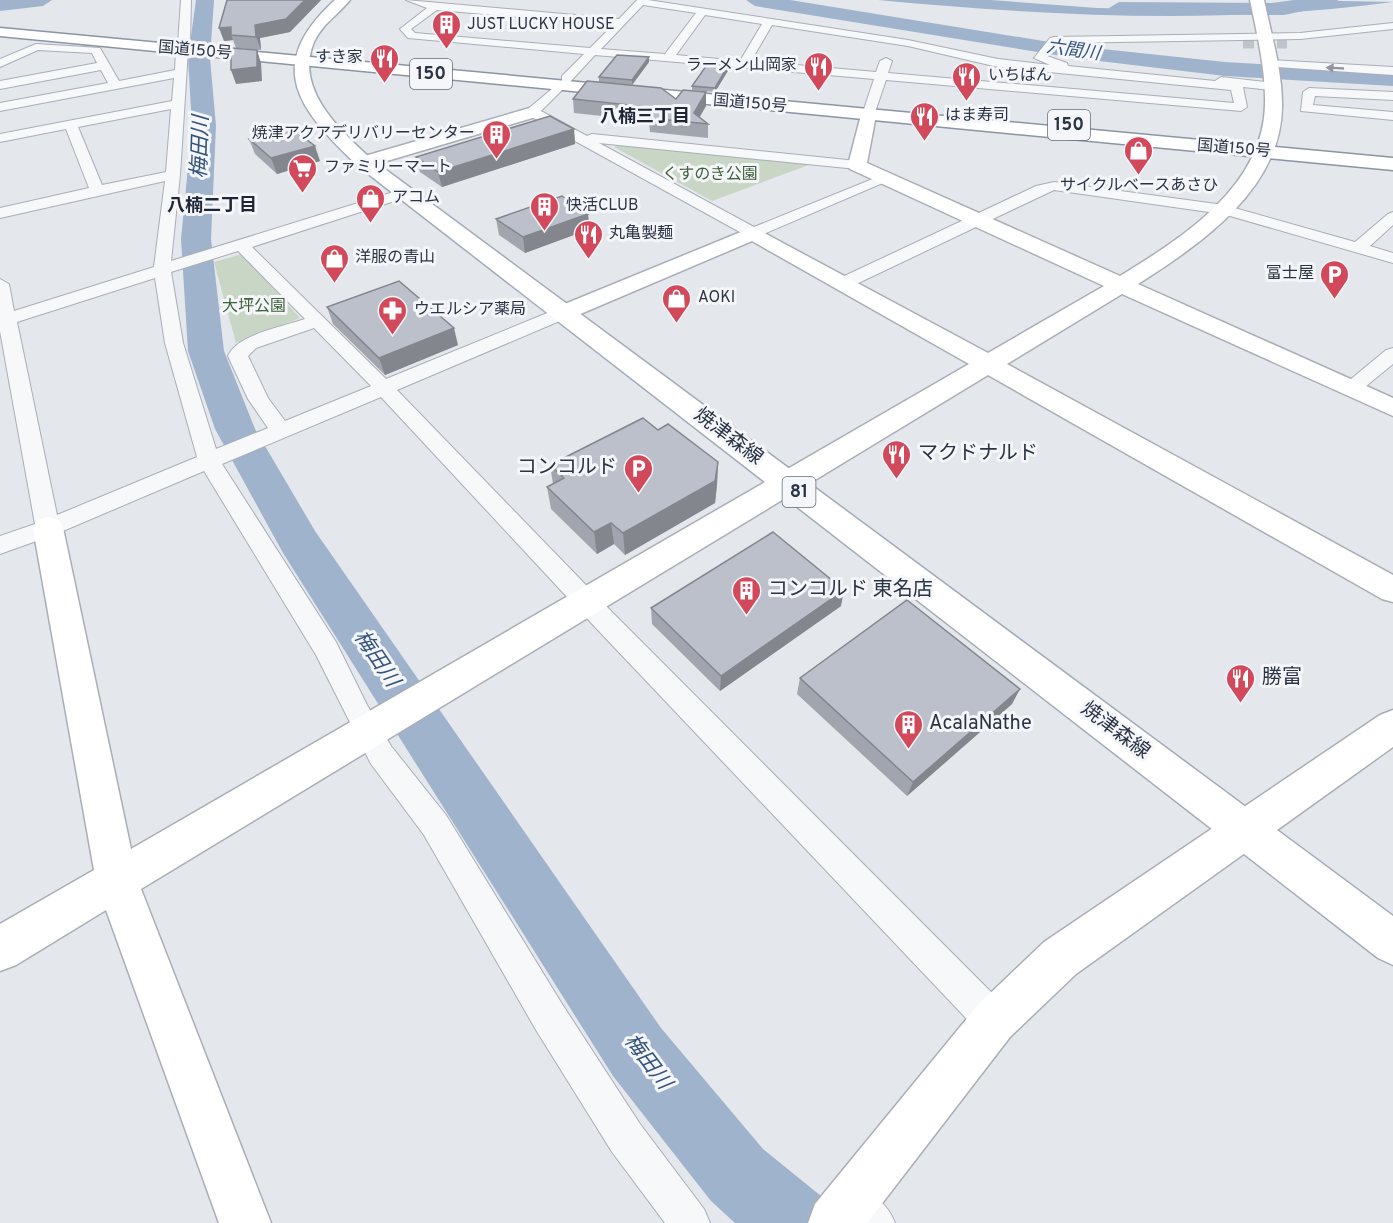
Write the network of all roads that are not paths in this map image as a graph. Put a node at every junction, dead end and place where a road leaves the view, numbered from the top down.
1 (186, 0) edge
2 (343, 0) edge
3 (411, 0) edge
4 (669, 0) edge
5 (1257, 0) edge
6 (435, 7) junction
7 (702, 12) junction
8 (769, 21) junction
9 (621, 22) junction
10 (1393, 26) edge
11 (0, 27) edge
12 (1374, 28) junction
13 (0, 32) edge
14 (29, 32) junction
15 (1263, 36) junction
16 (1118, 40) junction
17 (890, 41) junction
18 (1243, 43) tunnel mouth
19 (1287, 43) tunnel mouth
20 (186, 47) junction
21 (594, 51) junction
22 (669, 57) junction
23 (302, 58) junction
24 (1044, 58) junction
25 (0, 63) edge
26 (744, 63) junction
27 (1268, 65) junction
28 (103, 66) junction
29 (1077, 71) junction
30 (1393, 71) edge
31 (180, 73) junction
32 (882, 76) junction
33 (563, 82) junction
34 (0, 85) edge
35 (115, 86) junction
36 (1271, 86) junction
37 (1393, 96) edge
38 (177, 104) junction
39 (0, 107) edge
40 (870, 111) junction
41 (533, 112) junction
42 (1393, 116) edge
43 (71, 124) junction
44 (580, 137) junction
45 (0, 138) edge
46 (1265, 148) junction
47 (1393, 155) edge
48 (364, 162) junction
49 (1393, 164) edge
50 (857, 165) junction
51 (173, 175) junction
52 (885, 178) junction
53 (97, 191) junction
54 (405, 193) junction
55 (1224, 210) junction
56 (0, 213) edge
57 (1393, 217) edge
58 (977, 220) junction
59 (753, 233) junction
60 (235, 247) junction
61 (1358, 248) junction
62 (1393, 258) edge
63 (168, 268) junction
64 (844, 283) junction
65 (0, 284) edge
66 (1122, 285) junction
67 (563, 313) junction
68 (3, 321) edge
69 (317, 321) junction
70 (1393, 354) edge
71 (990, 364) junction
72 (384, 388) junction
73 (1352, 388) junction
74 (1393, 408) edge
75 (277, 432) junction
76 (216, 458) junction
77 (789, 484) junction
78 (48, 528) junction
79 (0, 545) edge
80 (1393, 590) edge
81 (588, 604) junction
82 (1393, 726) edge
83 (374, 730) junction
84 (1244, 828) junction
85 (117, 881) junction
86 (1393, 944) edge
87 (0, 949) edge
88 (994, 1021) junction
89 (850, 1215) edge
90 (245, 1223) edge
91 (690, 1223) edge

1 - 20 street
2 - 23 main road
3 - 6 street
4 - 24 street
5 - 15 main road
6 - 9 street
6 - 21 street
7 - 8 street
7 - 9 street
7 - 22 street
8 - 17 street
8 - 26 street
9 - 21 street
10 - 12 street
11 - 14 main road, 国道150号 / 150
12 - 15 street
12 - 19 street
13 - 14 main road, 国道150号 / 150
14 - 20 main road, 国道150号 / 150
15 - 16 street
15 - 27 main road
16 - 18 street
16 - 24 street
17 - 29 street
17 - 32 street
20 - 23 main road, 国道150号 / 150
20 - 31 street
21 - 22 street
21 - 33 street
22 - 26 street
23 - 33 main road, 国道150号 / 150
23 - 48 main road, 焼津森線 / 81
24 - 29 street
24 - 36 street
25 - 28 street
26 - 32 street
30 -> 27 street
27 - 36 main road
28 - 34 street
28 - 35 street
29 - 32 street
31 - 35 street
31 - 38 street
32 - 40 street
33 - 40 main road, 国道150号 / 150
33 - 41 street
35 - 39 street
36 - 46 main road
37 - 42 street
38 - 43 street
38 - 51 street
40 - 46 main road, 国道150号 / 150
40 - 50 main road
41 - 44 street
41 - 48 main road
43 - 45 street
43 - 53 street
44 - 50 street
44 - 59 street
46 - 47 main road, 国道150号 / 150
46 - 49 main road, 国道150号 / 150
46 - 55 main road
48 - 54 main road, 焼津森線 / 81
50 - 52 main road
51 - 53 street
51 - 63 street
52 - 58 main road
52 - 59 street
53 - 56 street
54 - 60 street
54 - 67 main road, 焼津森線 / 81
55 - 58 street
55 - 61 street
55 - 66 main road
57 - 61 street
58 - 64 street
58 - 66 main road
59 - 64 main road
59 - 67 main road
60 - 63 street
60 - 69 street
61 - 62 street
63 - 68 street
63 - 76 street
64 - 71 main road
65 - 68 street
66 - 71 main road
66 - 73 main road
67 - 72 street
67 - 77 main road, 焼津森線 / 81
68 - 78 street
69 - 72 street
69 - 75 street
70 - 73 street
71 - 77 main road
71 - 80 main road
72 - 75 street
72 - 81 street
73 - 74 main road
75 - 76 street
76 - 78 street
76 - 83 street
77 - 81 main road
77 - 84 main road, 焼津森線 / 81
78 - 79 street
78 - 85 main road
81 - 83 main road
81 - 88 street
82 - 84 main road
83 - 85 main road
83 - 91 street
84 - 86 main road, 焼津森線 / 81
84 - 88 main road
85 - 87 main road
85 - 90 main road
88 - 89 main road

